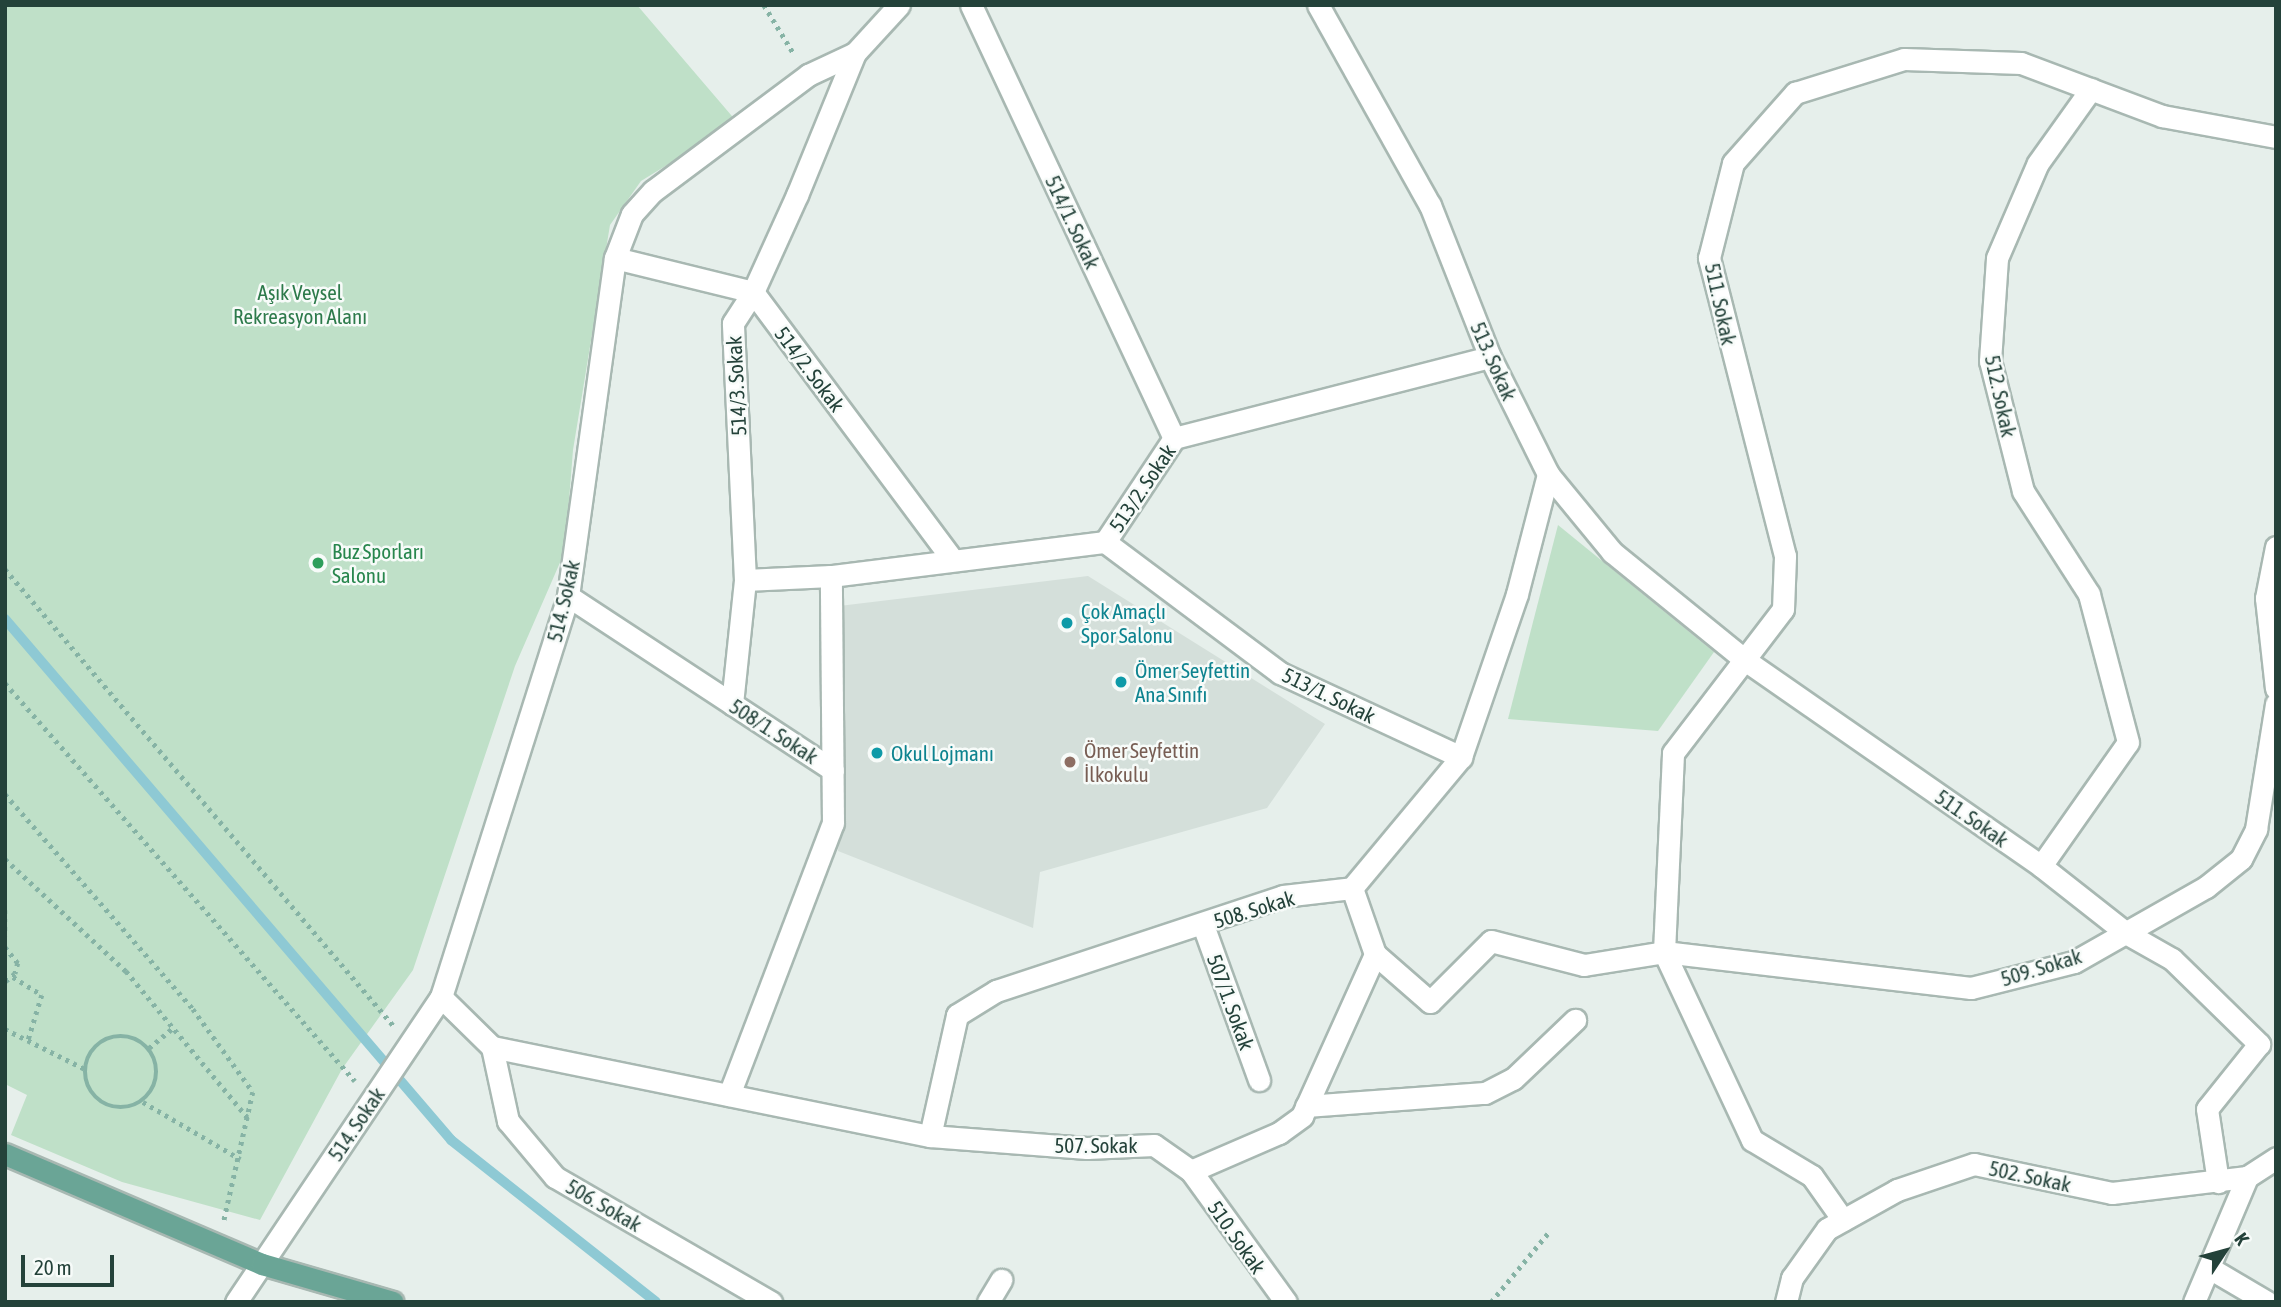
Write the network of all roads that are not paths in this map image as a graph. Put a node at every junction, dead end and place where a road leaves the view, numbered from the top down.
1 (899, 5) edge
2 (971, 5) edge
3 (1318, 5) edge
4 (855, 53) junction
5 (2091, 89) junction
6 (2276, 137) edge
7 (615, 258) junction
8 (753, 292) junction
9 (1490, 356) junction
10 (1174, 438) junction
11 (1548, 474) junction
12 (1105, 542) junction
13 (2276, 547) edge
14 (952, 559) junction
15 (831, 576) junction
16 (745, 580) junction
17 (568, 596) junction
18 (1745, 660) junction
19 (2276, 688) edge
20 (732, 704) junction
21 (2276, 704) edge
22 (1461, 757) junction
23 (833, 770) junction
24 (2041, 866) junction
25 (1352, 888) junction
26 (1203, 925) junction
27 (2126, 933) junction
28 (1664, 952) junction
29 (1375, 954) junction
30 (441, 997) junction
31 (1575, 1020) dead end
32 (492, 1047) junction
33 (1259, 1080) dead end
34 (729, 1095) junction
35 (1306, 1106) junction
36 (930, 1136) junction
37 (5, 1154) edge
38 (2276, 1158) edge
39 (1191, 1171) junction
40 (2247, 1177) junction
41 (2218, 1182) junction
42 (1843, 1220) junction
43 (262, 1264) junction
44 (2211, 1269) junction
45 (1001, 1280) dead end
46 (236, 1302) edge
47 (393, 1302) edge
48 (771, 1302) edge
49 (988, 1302) edge
50 (1286, 1302) edge
51 (1786, 1302) edge
52 (2194, 1302) edge
53 (2267, 1302) edge

1 - 4 street, 514. Sokak
2 - 10 street, 514/1. Sokak
3 - 9 street, 513. Sokak
4 - 7 street, 514. Sokak
4 - 8 street, 514/3. Sokak
5 - 6 street
5 - 18 street, 511. Sokak
5 - 24 street, 512. Sokak
7 - 8 street
7 - 17 street, 514. Sokak
8 - 14 street, 514/2. Sokak
8 - 16 street, 514/3. Sokak
9 - 10 street, 513/2. Sokak
9 - 11 street, 513. Sokak
10 - 12 street, 513/2. Sokak
11 - 18 street, 513. Sokak
11 - 22 street
12 - 14 street, 513/2. Sokak
12 - 22 street, 513/1. Sokak
13 - 19 street
14 - 15 street, 513/2. Sokak
15 - 16 street, 513/2. Sokak
15 - 23 street
16 - 20 street, 514/3. Sokak
17 - 20 street, 508/1. Sokak
17 - 30 street, 514. Sokak
18 - 24 street, 511. Sokak
18 - 28 street, 511. Sokak
20 - 23 street, 508/1. Sokak
21 - 27 street, 509. Sokak
22 - 25 street
23 - 34 street, 508/1. Sokak
24 - 27 street, 511. Sokak
25 - 26 street, 508. Sokak
25 - 29 street
26 - 33 street, 507/1. Sokak
26 - 36 street, 508. Sokak
27 - 28 street, 509. Sokak
27 - 41 street
28 - 29 street
28 - 42 street
29 - 35 street
30 - 32 street
30 - 43 street, 514. Sokak
31 - 35 street
32 - 34 street, 507. Sokak
32 - 48 street, 506. Sokak
34 - 36 street, 507. Sokak
35 - 39 street
36 - 39 street, 507. Sokak
37 - 43 main road
38 - 40 street
39 - 50 street, 510. Sokak
40 - 41 street, 502. Sokak
40 - 44 street
41 - 42 street, 502. Sokak
42 - 51 street, 502. Sokak
43 - 46 street, 514. Sokak
43 - 47 main road
44 - 52 street
44 - 53 street
45 - 49 street

